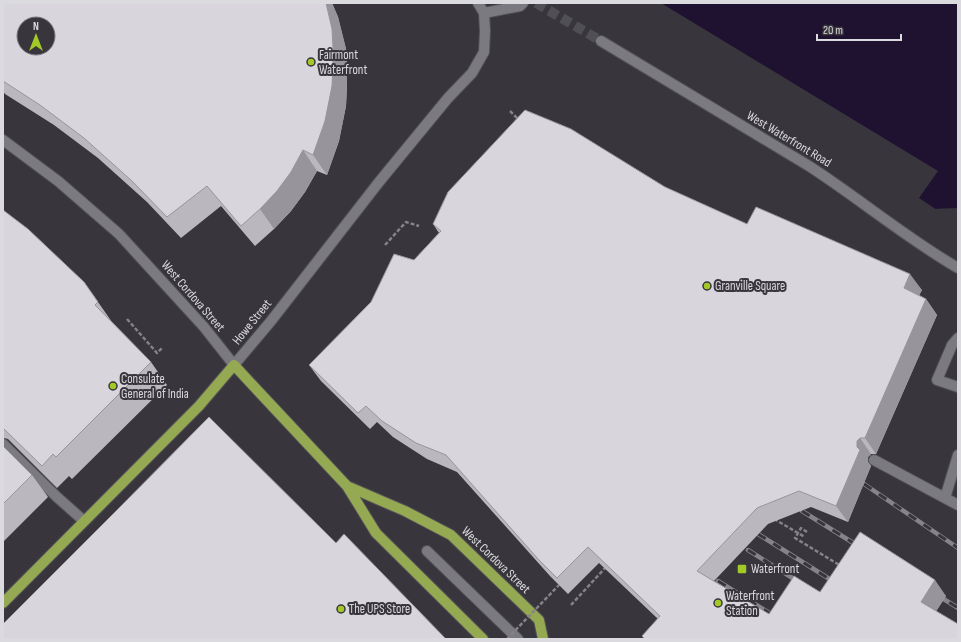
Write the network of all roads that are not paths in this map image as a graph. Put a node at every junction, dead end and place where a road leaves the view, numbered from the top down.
1 (478, 3) edge
2 (523, 3) edge
3 (484, 13) junction
4 (601, 41) tunnel mouth
5 (3, 140) edge
6 (958, 268) edge
7 (958, 338) edge
8 (234, 364) junction
9 (958, 388) edge
10 (3, 444) edge
11 (958, 455) edge
12 (874, 460) dead end
13 (347, 486) junction
14 (945, 498) junction
15 (958, 505) edge
16 (84, 521) junction
17 (427, 551) dead end
18 (3, 603) edge
19 (483, 639) edge
20 (518, 639) edge
21 (543, 639) edge

1 - 3 street
2 - 3 street
3 - 8 street, Howe Street
4 - 6 street, West Waterfront Road
5 - 8 street, West Cordova Street
7 - 9 street
8 - 13 main road, West Cordova Street
8 - 16 main road, Howe Street
10 - 16 street
11 - 14 street
12 - 14 street
13 - 19 main road, West Cordova Street
13 - 21 main road, West Cordova Street
14 - 15 street
16 - 18 main road, Howe Street
17 - 20 street

